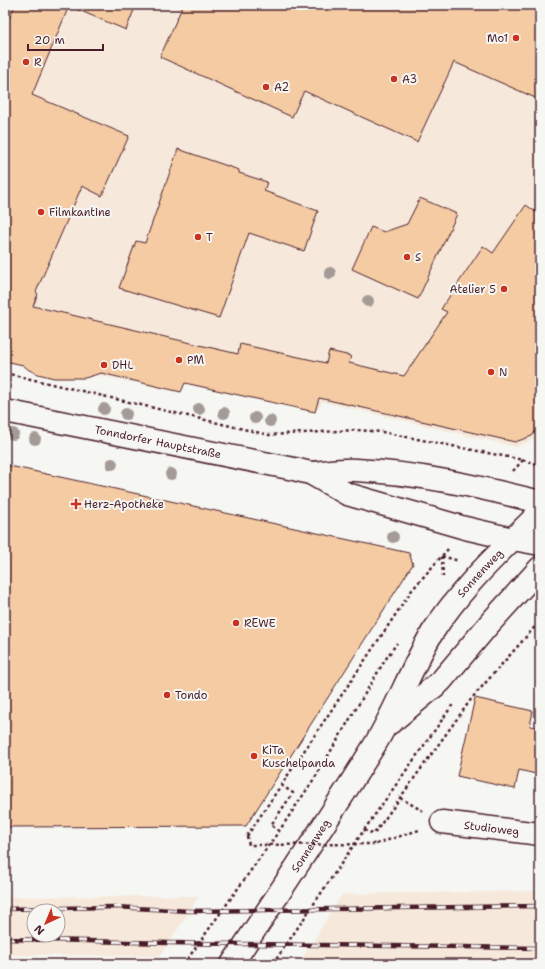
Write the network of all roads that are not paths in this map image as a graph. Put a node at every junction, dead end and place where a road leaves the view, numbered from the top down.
1 (5, 411) edge
2 (310, 473) junction
3 (540, 502) edge
4 (540, 512) edge
5 (513, 540) junction
6 (540, 544) edge
7 (540, 568) edge
8 (386, 726) junction
9 (442, 822) road end
10 (540, 834) edge
11 (232, 964) edge

1 - 2 main road, Tonndorfer Hauptstraße
2 - 3 main road, Tonndorfer Hauptstraße
2 - 5 main road, Tonndorfer Hauptstraße
4 - 5 main road, Sonnenweg
5 - 6 main road, Tonndorfer Hauptstraße
5 - 8 main road, Sonnenweg
7 - 8 main road, Sonnenweg
8 - 11 main road, Sonnenweg
9 - 10 main road, Studioweg

